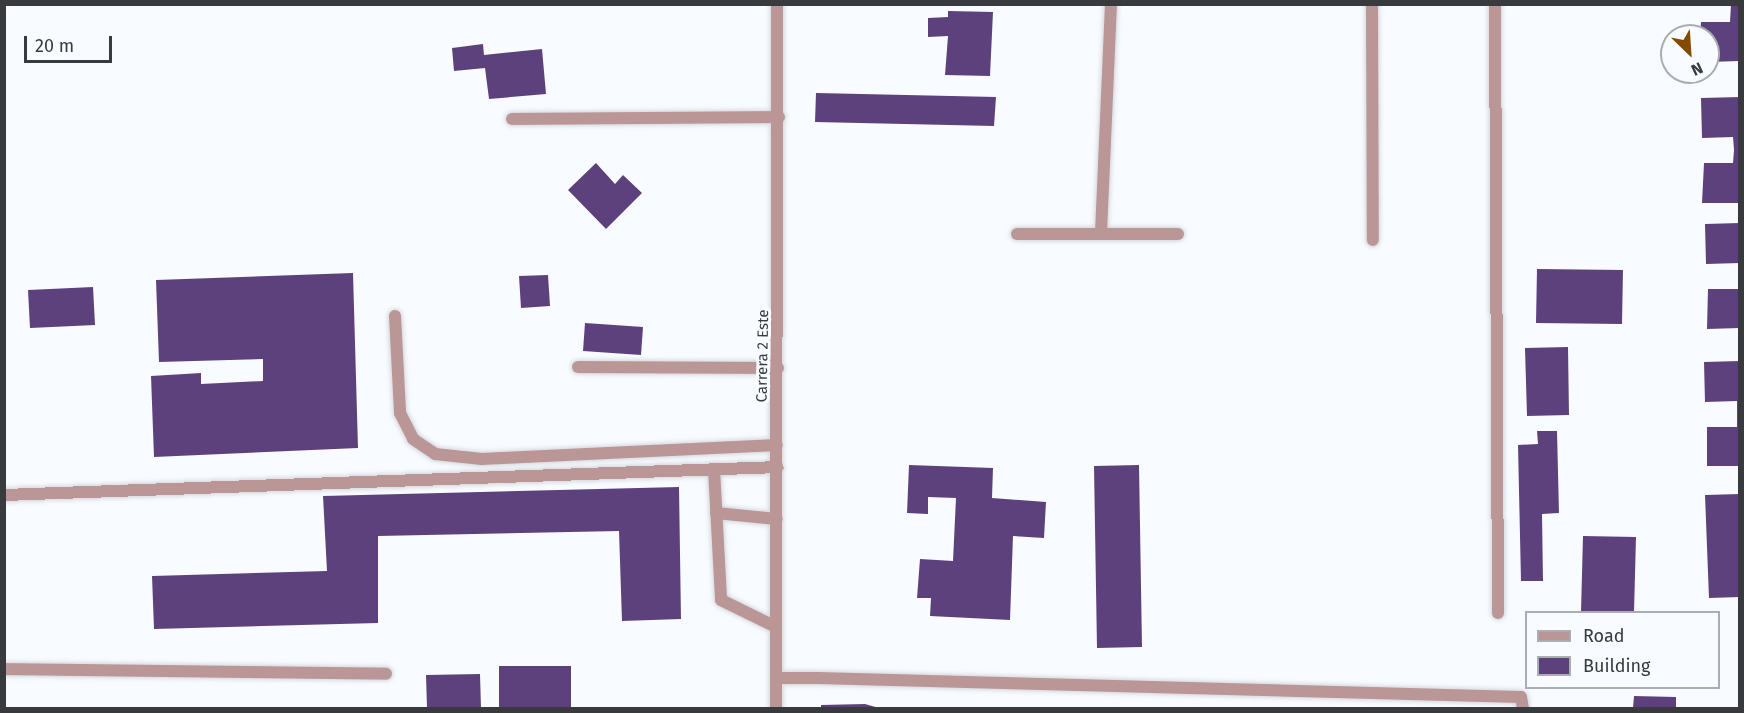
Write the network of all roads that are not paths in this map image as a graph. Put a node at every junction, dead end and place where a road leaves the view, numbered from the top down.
1 (777, 4) edge
2 (1111, 4) edge
3 (1372, 4) edge
4 (1495, 4) edge
5 (779, 117) junction
6 (512, 119) dead end
7 (1101, 233) junction
8 (1017, 234) dead end
9 (1178, 234) dead end
10 (1373, 240) dead end
11 (396, 316) dead end
12 (578, 367) dead end
13 (778, 368) junction
14 (777, 446) junction
15 (777, 467) junction
16 (714, 469) junction
17 (4, 495) edge
18 (716, 513) junction
19 (777, 519) junction
20 (1498, 613) dead end
21 (776, 627) junction
22 (4, 669) edge
23 (386, 674) dead end
24 (776, 678) junction
25 (1522, 703) edge
26 (776, 708) edge

1 - 5 street, Carrera 2 Este
2 - 7 street
3 - 10 street
4 - 20 street
5 - 6 street
5 - 13 street, Carrera 2 Este
7 - 8 street
7 - 9 street
11 - 14 street
12 - 13 street
13 - 14 street, Carrera 2 Este
14 - 15 street, Carrera 2 Este
15 - 16 street
15 - 19 street, Carrera 2 Este
16 - 17 street
16 - 18 street
18 - 19 street
18 - 21 street
19 - 21 street, Carrera 2 Este
21 - 24 street, Carrera 2 Este
22 - 23 street
24 - 25 street
24 - 26 street, Carrera 2 Este

